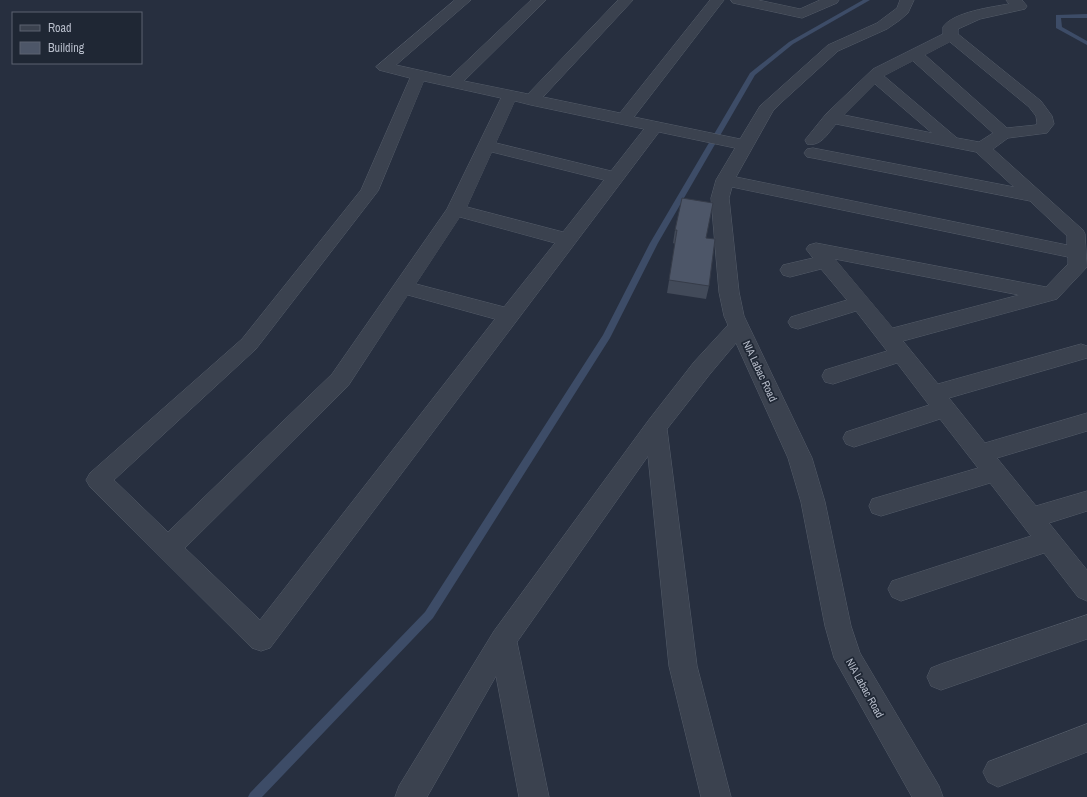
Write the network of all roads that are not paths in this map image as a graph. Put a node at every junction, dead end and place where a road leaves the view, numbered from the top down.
1 (464, 0) edge
2 (539, 0) edge
3 (626, 0) edge
4 (717, 0) edge
5 (738, 0) edge
6 (832, 0) edge
7 (907, 0) edge
8 (1013, 0) edge
9 (769, 3) edge
10 (951, 36) junction
11 (915, 54) junction
12 (419, 75) junction
13 (875, 76) junction
14 (453, 83) junction
15 (510, 95) junction
16 (531, 100) junction
17 (832, 118) junction
18 (624, 119) junction
19 (656, 126) junction
20 (1003, 134) junction
21 (951, 142) junction
22 (737, 144) junction
23 (486, 146) junction
24 (982, 148) junction
25 (616, 177) junction
26 (725, 180) junction
27 (1036, 197) junction
28 (456, 210) junction
29 (568, 240) junction
30 (1077, 253) junction
31 (826, 261) junction
32 (790, 270) dead end
33 (403, 287) junction
34 (1050, 294) junction
35 (860, 304) junction
36 (509, 316) junction
37 (798, 322) dead end
38 (738, 326) junction
39 (888, 337) junction
40 (1081, 352) dead end
41 (901, 354) junction
42 (833, 376) dead end
43 (939, 402) junction
44 (1087, 422) edge
45 (656, 427) junction
46 (854, 438) dead end
47 (980, 454) junction
48 (995, 472) junction
49 (1087, 501) edge
50 (881, 506) dead end
51 (1031, 518) junction
52 (1049, 540) junction
53 (169, 548) junction
54 (901, 589) dead end
55 (1087, 589) edge
56 (1087, 627) edge
57 (503, 640) junction
58 (941, 677) dead end
59 (1087, 738) edge
60 (998, 772) dead end
61 (410, 797) edge
62 (534, 797) edge
63 (716, 797) edge
64 (928, 797) edge

1 - 12 street
2 - 14 street
3 - 16 street
4 - 18 street
5 - 9 street
6 - 9 street
7 - 22 street, NIA Labac Road
8 - 10 street
10 - 11 street
10 - 20 street
11 - 13 street
11 - 20 street
12 - 14 street
12 - 53 street
13 - 17 street
13 - 21 street
14 - 15 street
15 - 16 street
15 - 23 street
16 - 18 street
17 - 21 street
17 - 27 street
18 - 19 street
19 - 22 street
19 - 25 street
20 - 24 street
21 - 24 street
22 - 26 street, NIA Labac Road
23 - 25 street
23 - 28 street
24 - 27 street
25 - 29 street
26 - 30 street
26 - 38 street, NIA Labac Road
27 - 30 street
28 - 29 street
28 - 33 street
29 - 36 street
30 - 34 street
31 - 32 street
31 - 34 street
31 - 35 street
33 - 36 street
33 - 53 street
34 - 39 street
35 - 37 street
35 - 39 street
36 - 53 street
38 - 45 street
38 - 64 street, NIA Labac Road
39 - 41 street
40 - 43 street
41 - 42 street
41 - 43 street
43 - 46 street
43 - 47 street
44 - 47 street
45 - 57 street
45 - 63 street
47 - 48 street
48 - 50 street
48 - 51 street
49 - 51 street
51 - 52 street
52 - 54 street
52 - 55 street
56 - 58 street
57 - 61 street
57 - 62 street
59 - 60 street

